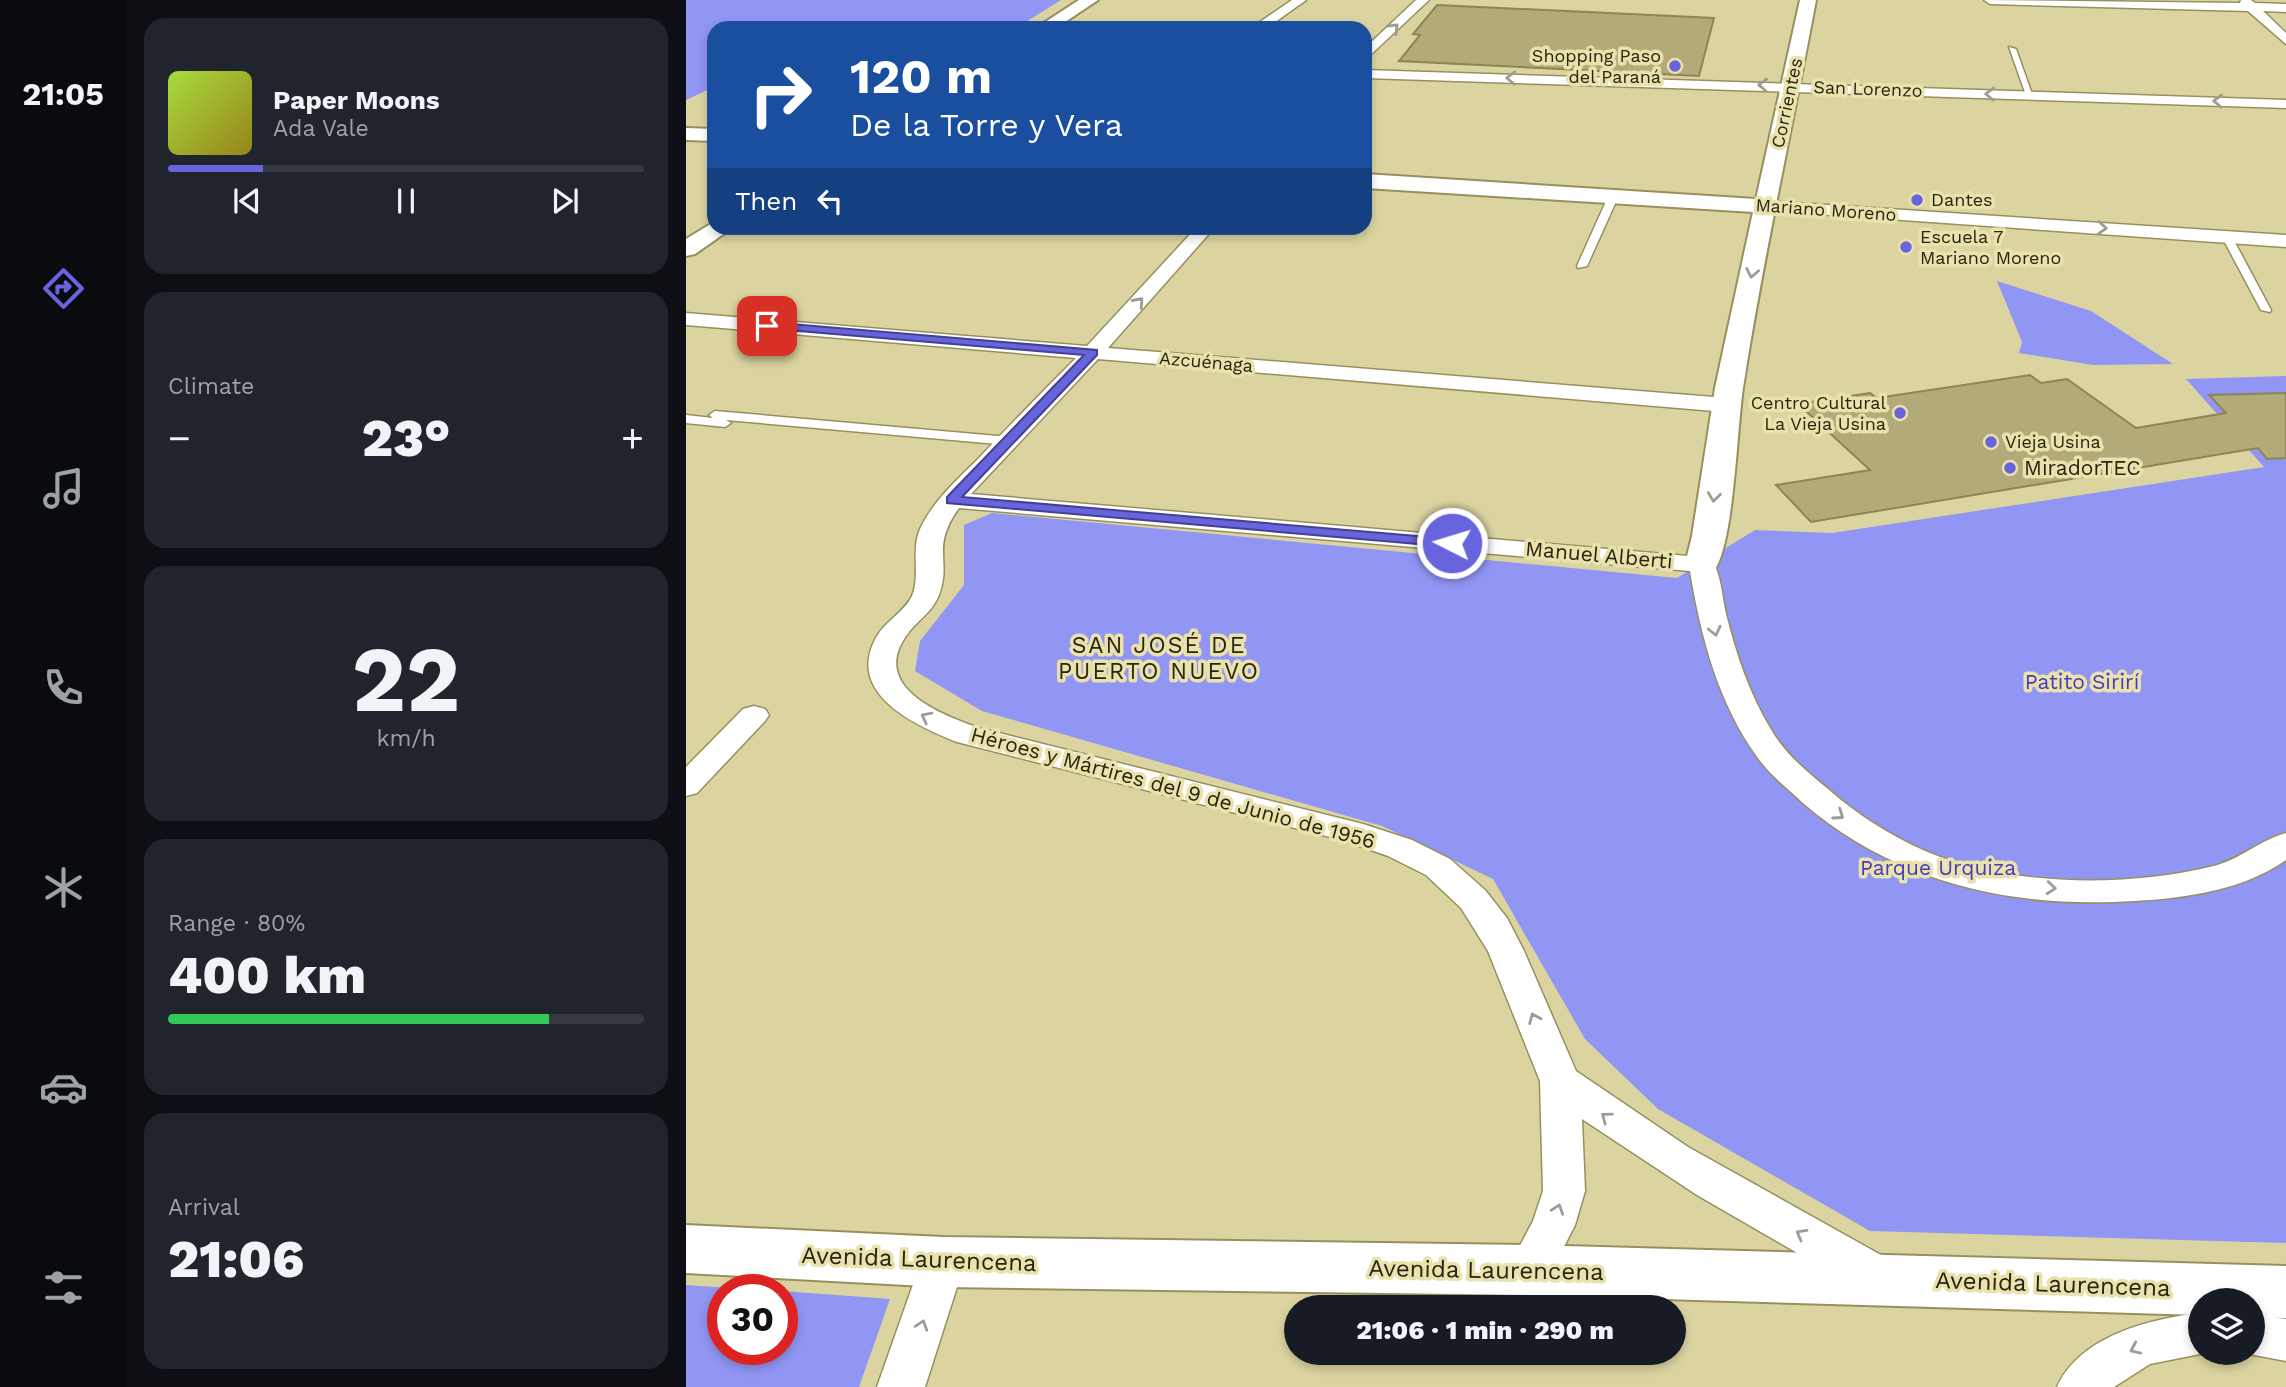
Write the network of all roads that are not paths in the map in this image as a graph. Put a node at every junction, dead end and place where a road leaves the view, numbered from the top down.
1 (1090, 0) edge
2 (1300, 0) edge
3 (1423, 0) edge
4 (1808, 0) edge
5 (1990, 0) edge
6 (2248, 4) edge
7 (2286, 8) edge
8 (1056, 21) edge
9 (1268, 21) edge
10 (2286, 40) edge
11 (1372, 49) edge
12 (2012, 49) dead end
13 (1372, 74) edge
14 (1791, 86) junction
15 (2030, 95) junction
16 (2286, 104) edge
17 (686, 134) edge
18 (707, 135) edge
19 (1372, 181) edge
20 (1613, 197) junction
21 (1765, 206) junction
22 (709, 235) edge
23 (1199, 235) edge
24 (2227, 237) junction
25 (2286, 241) edge
26 (686, 249) edge
27 (1582, 265) dead end
28 (2266, 310) dead end
29 (686, 319) edge
30 (1093, 352) junction
31 (1726, 405) junction
32 (715, 415) dead end
33 (686, 419) edge
34 (805, 423) junction
35 (1009, 441) junction
36 (952, 500) junction
37 (1702, 564) junction
38 (754, 715) dead end
39 (686, 786) edge
40 (2286, 844) edge
41 (1560, 1081) junction
42 (686, 1249) edge
43 (943, 1262) junction
44 (1529, 1270) junction
45 (1883, 1279) junction
46 (2286, 1292) edge
47 (2188, 1335) edge
48 (2265, 1337) edge
49 (2286, 1340) edge
50 (901, 1387) edge
51 (2081, 1387) edge

1 - 8 street
2 - 9 street
11 -> 3 street
4 - 14 street, Corrientes
5 - 6 street
6 - 7 street
6 - 10 street
12 - 15 lane
14 -> 13 street, San Lorenzo
15 -> 14 street, San Lorenzo
14 - 21 street, Corrientes
16 -> 15 street, San Lorenzo
17 - 18 street
19 - 20 street, Mariano Moreno
20 - 21 street, Mariano Moreno
20 - 27 lane
21 -> 24 street, Mariano Moreno
21 -> 31 street, Corrientes
22 - 26 street
30 -> 23 street, Héroes y Mártires del 9 de Junio de 1956
24 - 25 street, Mariano Moreno
24 - 28 lane
29 - 30 street, Azcuénaga
30 - 31 street, Azcuénaga
30 - 35 street, Héroes y Mártires del 9 de Junio de 1956
31 -> 37 street, Corrientes
32 - 34 lane
33 - 34 lane
34 - 35 lane
35 - 36 street, Héroes y Mártires del 9 de Junio de 1956
36 - 37 street, Manuel Alberti
41 -> 36 street, Héroes y Mártires del 9 de Junio de 1956
37 -> 40 street
38 - 39 street
44 -> 41 street, Héroes y Mártires del 9 de Junio de 1956
45 -> 41 street
42 - 43 street, Avenida Laurencena
43 - 44 street, Avenida Laurencena
50 -> 43 street
44 - 45 street, Avenida Laurencena
45 - 46 street, Avenida Laurencena
47 -> 51 street
48 - 49 street

